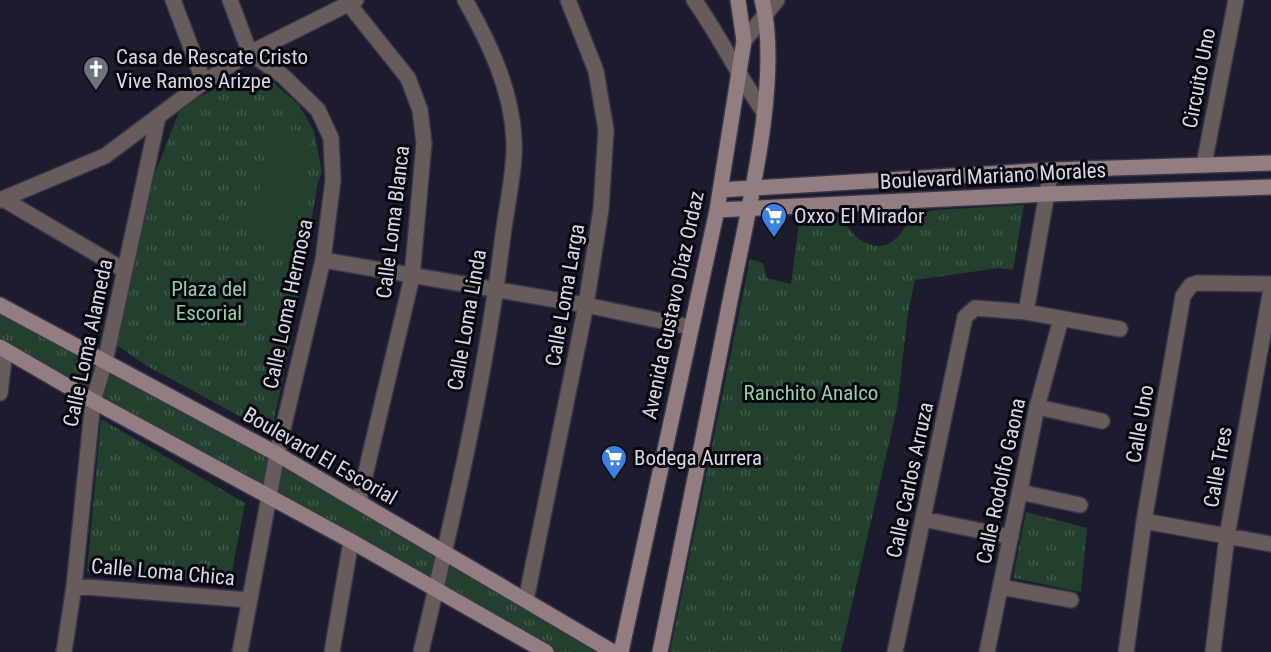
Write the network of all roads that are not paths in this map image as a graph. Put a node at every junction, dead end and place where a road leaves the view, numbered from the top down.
1 (173, 0) edge
2 (230, 0) edge
3 (465, 0) edge
4 (568, 0) edge
5 (694, 0) edge
6 (738, 0) edge
7 (762, 0) edge
8 (777, 0) edge
9 (1236, 0) edge
10 (352, 1) edge
11 (766, 15) junction
12 (744, 41) junction
13 (250, 53) junction
14 (739, 78) junction
15 (204, 82) junction
16 (764, 112) junction
17 (158, 117) junction
18 (1271, 163) edge
19 (1204, 164) junction
20 (1051, 170) junction
21 (1271, 187) edge
22 (752, 189) junction
23 (720, 190) junction
24 (1048, 194) junction
25 (2, 200) edge
26 (748, 209) junction
27 (717, 210) junction
28 (323, 260) junction
29 (124, 270) junction
30 (412, 277) junction
31 (1271, 284) edge
32 (1271, 289) edge
33 (496, 290) junction
34 (0, 305) edge
35 (586, 305) junction
36 (1026, 312) junction
37 (1060, 319) junction
38 (690, 327) junction
39 (1120, 329) dead end
40 (3, 349) edge
41 (105, 362) junction
42 (0, 393) edge
43 (93, 401) junction
44 (1037, 407) junction
45 (1102, 421) dead end
46 (277, 454) junction
47 (1020, 492) junction
48 (269, 495) junction
49 (359, 501) junction
50 (1080, 505) dead end
51 (923, 519) junction
52 (1144, 521) junction
53 (1227, 536) junction
54 (1011, 537) junction
55 (351, 540) junction
56 (1271, 544) edge
57 (445, 554) junction
58 (74, 586) junction
59 (1000, 587) junction
60 (436, 589) junction
61 (249, 600) junction
62 (526, 600) junction
63 (1071, 600) dead end
64 (524, 647) edge
65 (64, 652) edge
66 (240, 652) edge
67 (332, 652) edge
68 (421, 652) edge
69 (546, 652) edge
70 (613, 652) edge
71 (621, 652) edge
72 (660, 652) edge
73 (895, 652) edge
74 (987, 652) edge
75 (1126, 652) edge
76 (1213, 652) edge

1 - 15 street
2 - 13 street
3 - 33 street, Calle Loma Linda
4 - 35 street, Calle Loma Larga
5 - 14 street
6 - 12 street, Avenida Gustavo Díaz Ordaz
7 - 11 street
8 - 11 street
9 - 19 street, Circuito Uno
10 - 13 street
10 - 30 street, Calle Loma Blanca
11 - 12 street
11 - 16 street
12 - 14 street, Avenida Gustavo Díaz Ordaz
13 - 15 street
13 - 28 street, Calle Loma Hermosa
14 - 16 street
14 - 23 street, Avenida Gustavo Díaz Ordaz
15 - 17 street
16 - 22 street
17 - 25 street
17 - 29 street, Calle Loma Alameda
18 - 19 street, Boulevard Mariano Morales
19 - 20 street, Boulevard Mariano Morales
20 - 22 street, Boulevard Mariano Morales
20 - 24 street
21 - 24 street, Boulevard Mariano Morales
22 - 23 street, Boulevard Mariano Morales
22 - 26 street
23 - 27 street, Avenida Gustavo Díaz Ordaz
24 - 26 street, Boulevard Mariano Morales
24 - 36 street
25 - 29 street
26 - 27 street, Boulevard Mariano Morales
26 - 72 street
27 - 38 street, Avenida Gustavo Díaz Ordaz
28 - 30 street
28 - 46 street, Calle Loma Hermosa
29 - 41 street, Calle Loma Alameda
30 - 33 street
30 - 49 street, Calle Loma Blanca
31 - 52 street, Calle Uno
32 - 53 street, Calle Tres
33 - 35 street
33 - 57 street, Calle Loma Linda
34 - 41 street, Boulevard El Escorial
35 - 38 street
35 - 62 street, Calle Loma Larga
36 - 37 street
36 - 51 street, Calle Carlos Arruza
37 - 39 street
37 - 44 street, Calle Rodolfo Gaona
38 - 71 street, Avenida Gustavo Díaz Ordaz
40 - 42 street
40 - 43 street
41 - 43 street, Calle Loma Alameda
41 - 46 street, Boulevard El Escorial
43 - 48 street
43 - 58 street, Calle Loma Alameda
44 - 45 street
44 - 47 street, Calle Rodolfo Gaona
46 - 48 street, Calle Loma Hermosa
46 - 49 street, Boulevard El Escorial
47 - 50 street
47 - 54 street, Calle Rodolfo Gaona
48 - 55 street
48 - 61 street, Calle Loma Hermosa
49 - 57 street, Boulevard El Escorial
51 - 54 street
51 - 73 street, Calle Carlos Arruza
52 - 53 street
52 - 75 street, Calle Uno
53 - 56 street
53 - 76 street, Calle Tres
54 - 59 street, Calle Rodolfo Gaona
55 - 60 street
55 - 67 street
57 - 60 street, Calle Loma Linda
57 - 62 street, Boulevard El Escorial
58 - 61 street, Calle Loma Chica
58 - 65 street, Calle Loma Alameda
59 - 63 street
59 - 74 street, Calle Rodolfo Gaona
60 - 64 street
60 - 68 street, Calle Loma Linda
61 - 66 street, Calle Loma Hermosa
62 - 70 street, Boulevard El Escorial
64 - 69 street

